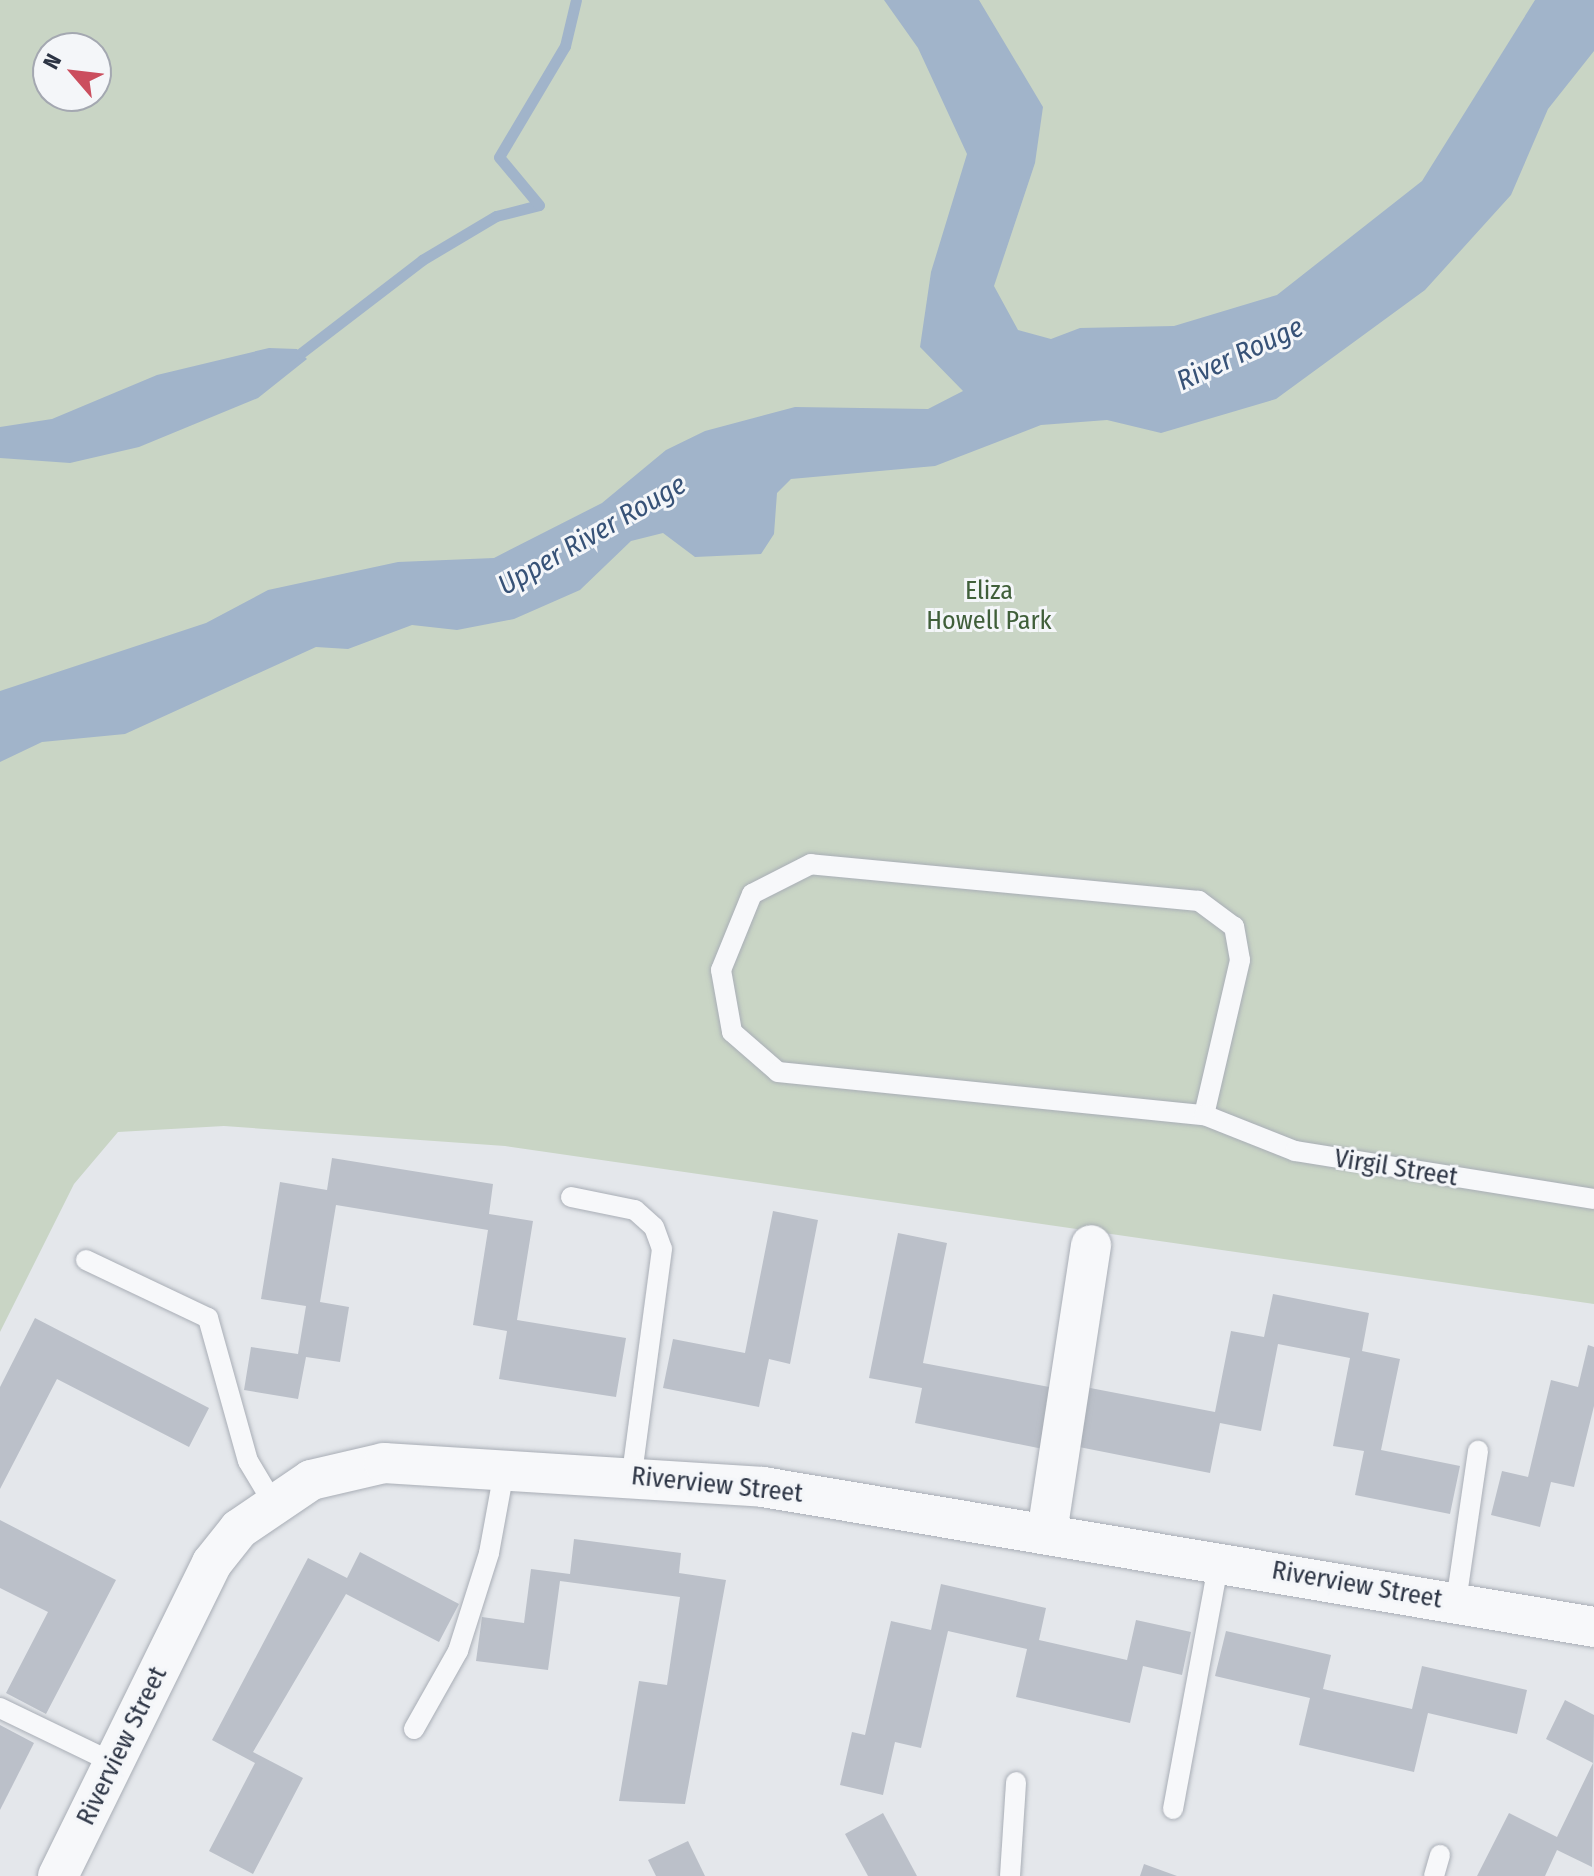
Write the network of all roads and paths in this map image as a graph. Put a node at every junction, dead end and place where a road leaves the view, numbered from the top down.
1 (1204, 1115) junction
2 (571, 1197) dead end
3 (1594, 1199) edge
4 (1091, 1245) dead end
5 (86, 1260) dead end
6 (1478, 1451) dead end
7 (505, 1466) junction
8 (632, 1475) junction
9 (272, 1501) junction
10 (1047, 1533) junction
11 (1219, 1562) junction
12 (1456, 1602) junction
13 (1594, 1627) edge
14 (0, 1708) edge
15 (414, 1729) dead end
16 (114, 1763) junction
17 (1016, 1782) dead end
18 (1173, 1809) dead end
19 (1440, 1855) dead end
20 (58, 1876) edge
21 (1010, 1876) edge
22 (1434, 1876) edge

1 - 1 lane
1 - 3 lane, Virgil Street
2 - 8 lane
4 - 10 street
5 - 9 lane
6 - 12 lane
7 - 8 street, Riverview Street
7 - 9 street, Riverview Street
7 - 15 lane
8 - 10 street, Riverview Street
9 - 16 street, Riverview Street
10 - 11 street, Riverview Street
11 - 12 street, Riverview Street
11 - 18 lane
12 - 13 street, Riverview Street
14 - 16 lane
16 - 20 street, Riverview Street
17 - 21 lane
19 - 22 lane

